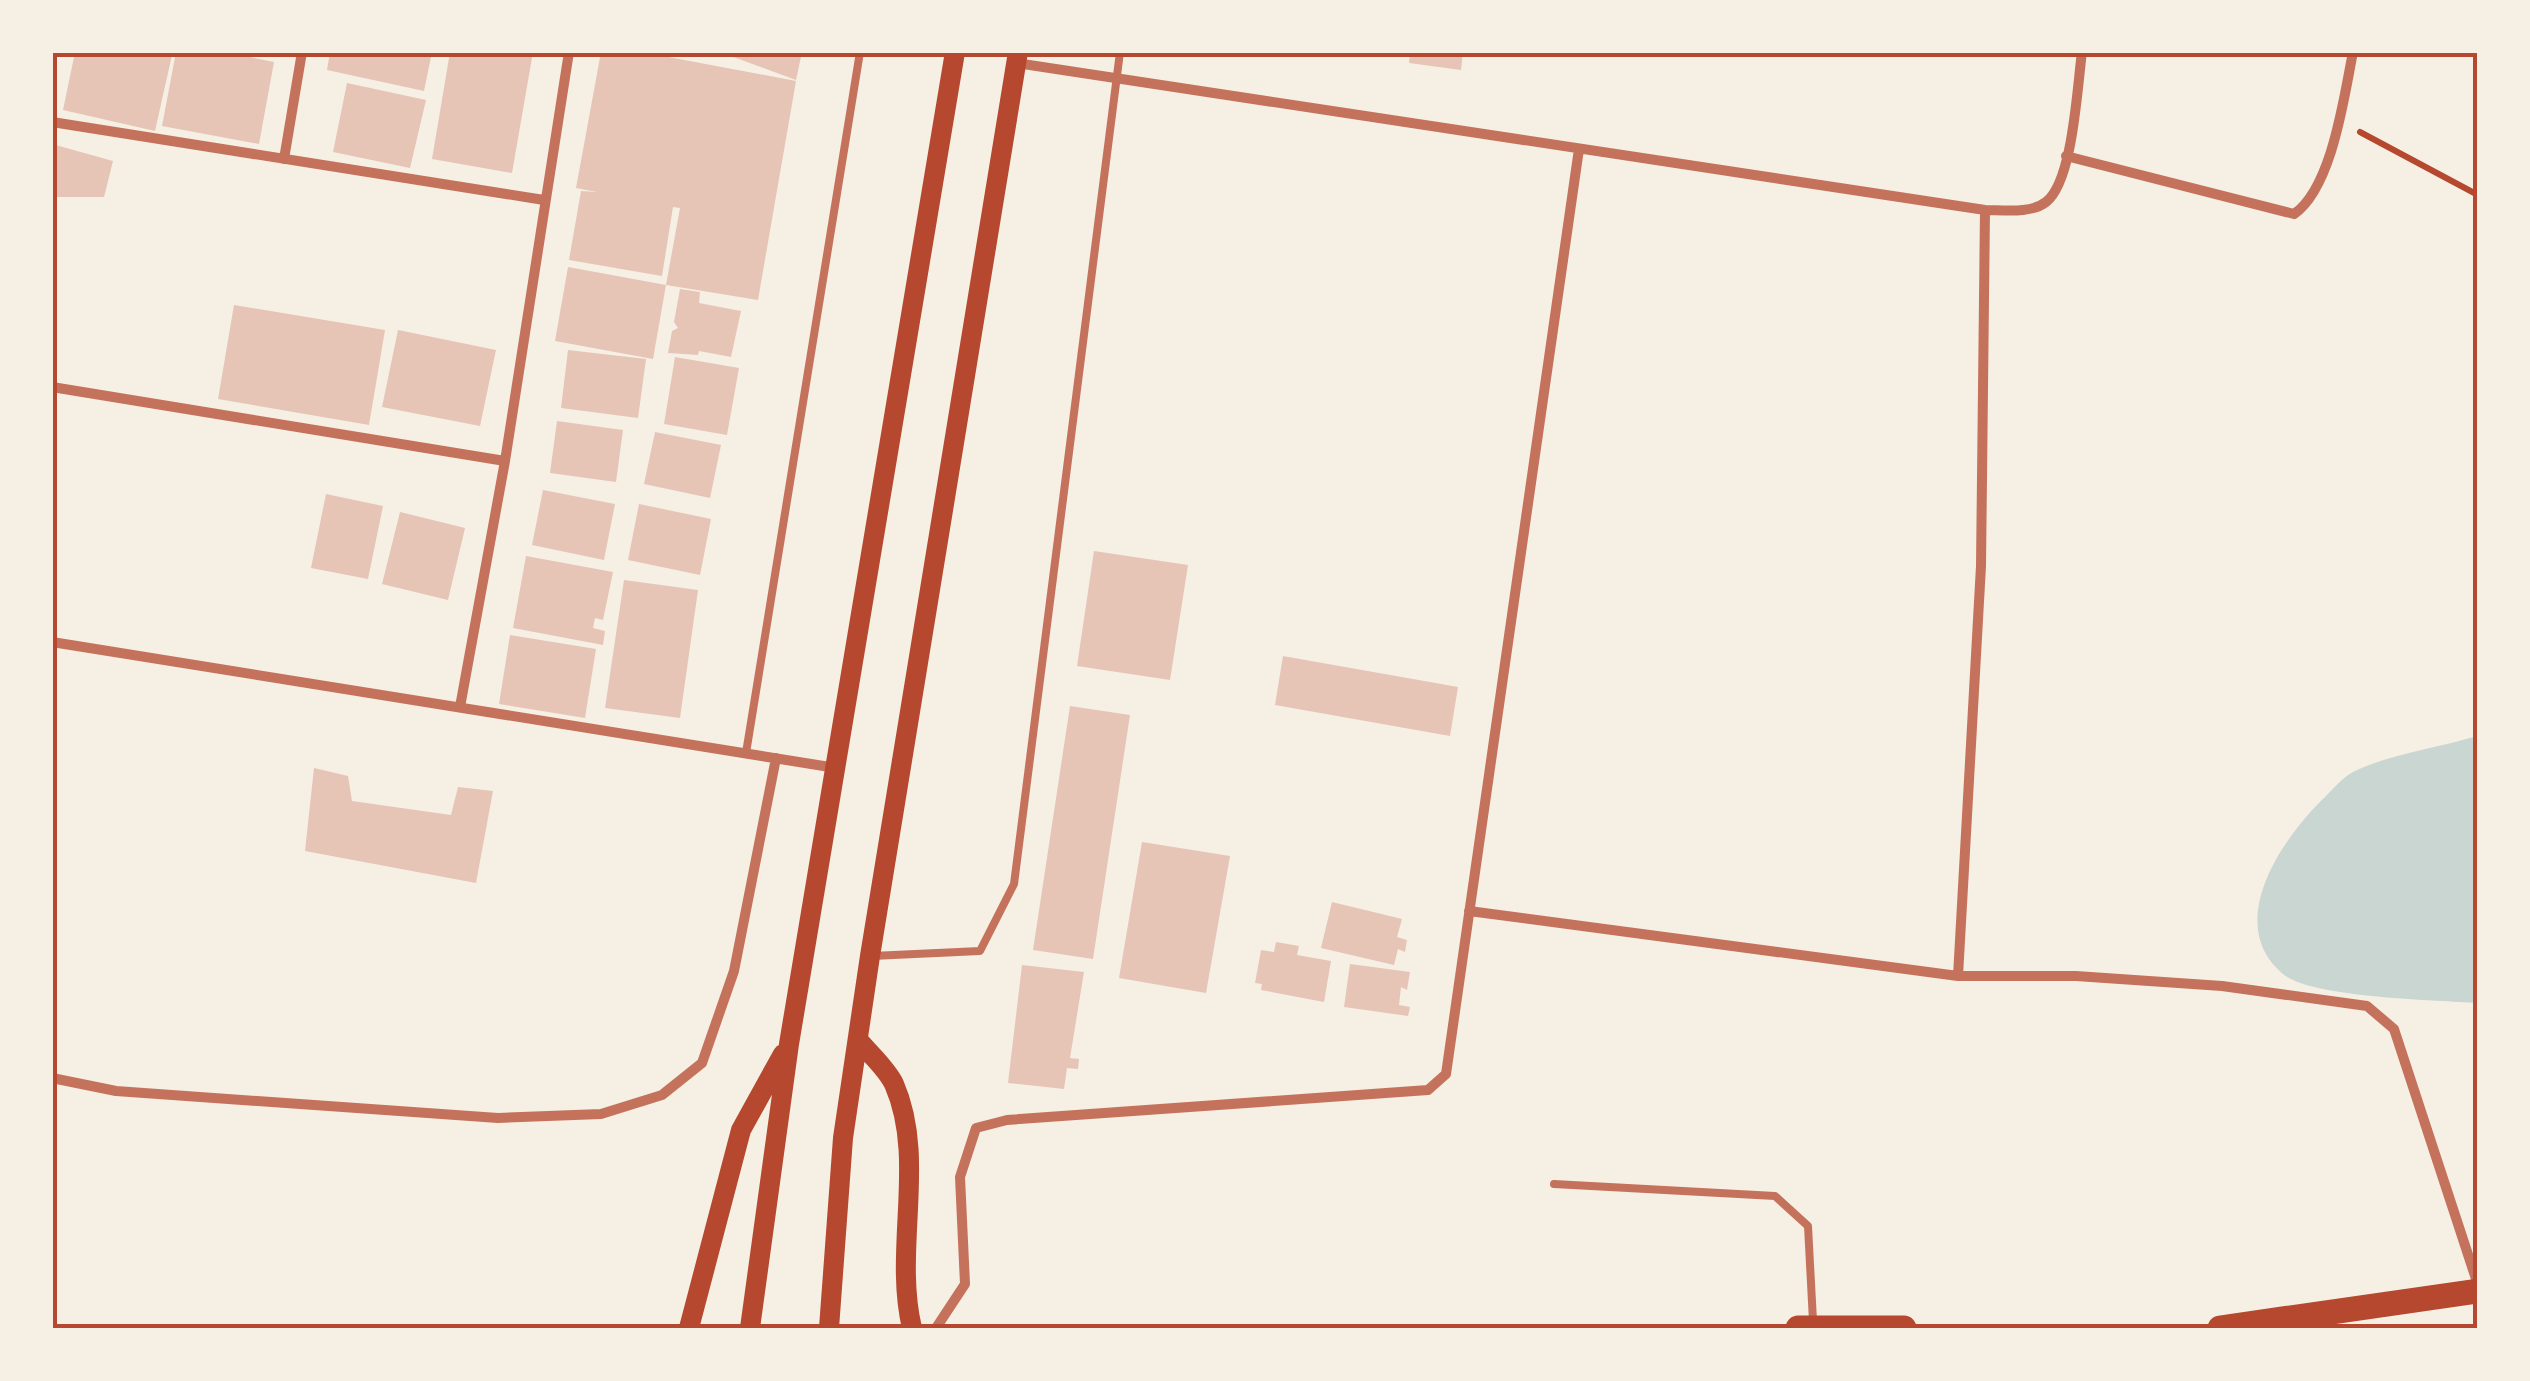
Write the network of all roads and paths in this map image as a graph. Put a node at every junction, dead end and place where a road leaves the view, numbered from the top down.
1 (302, 52) edge
2 (569, 52) edge
3 (860, 52) edge
4 (956, 52) edge
5 (1120, 52) edge
6 (2082, 52) edge
7 (2353, 52) edge
8 (1017, 58) edge
9 (1116, 75) junction
10 (2339, 120) junction
11 (52, 122) edge
12 (1579, 148) junction
13 (2066, 156) junction
14 (284, 159) junction
15 (2478, 195) edge
16 (544, 200) junction
17 (1985, 210) junction
18 (52, 388) edge
19 (505, 461) junction
20 (52, 642) edge
21 (460, 707) junction
22 (746, 754) junction
23 (776, 758) junction
24 (837, 768) junction
25 (1469, 911) junction
26 (870, 956) junction
27 (1958, 976) junction
28 (860, 1042) junction
29 (789, 1044) junction
30 (52, 1078) edge
31 (1554, 1184) dead end
32 (2478, 1288) edge
33 (689, 1328) edge
34 (750, 1328) edge
35 (829, 1328) edge
36 (912, 1328) edge
37 (936, 1328) edge
38 (1806, 1328) edge
39 (1904, 1328) edge
40 (2220, 1328) edge

1 - 14 street
2 - 16 street
3 - 22 lane
4 - 24 main road
5 - 9 lane
6 - 13 street
7 - 10 street
8 - 9 street
8 - 26 main road
9 - 12 street
9 - 26 lane
10 - 13 street
10 - 15 path
11 - 14 street
12 - 17 street
12 - 25 street
13 - 17 street
14 - 16 street
16 - 19 street
17 - 27 street
18 - 19 street
19 - 21 street
20 - 21 street
21 - 22 street
22 - 23 street
23 - 24 street
23 - 30 street
24 - 29 main road
25 - 27 street
25 - 37 street
26 - 28 main road
27 - 32 street
28 - 35 main road
28 - 36 main road
29 - 33 main road
29 - 34 main road
31 - 38 lane
32 - 40 main road
38 - 39 main road

